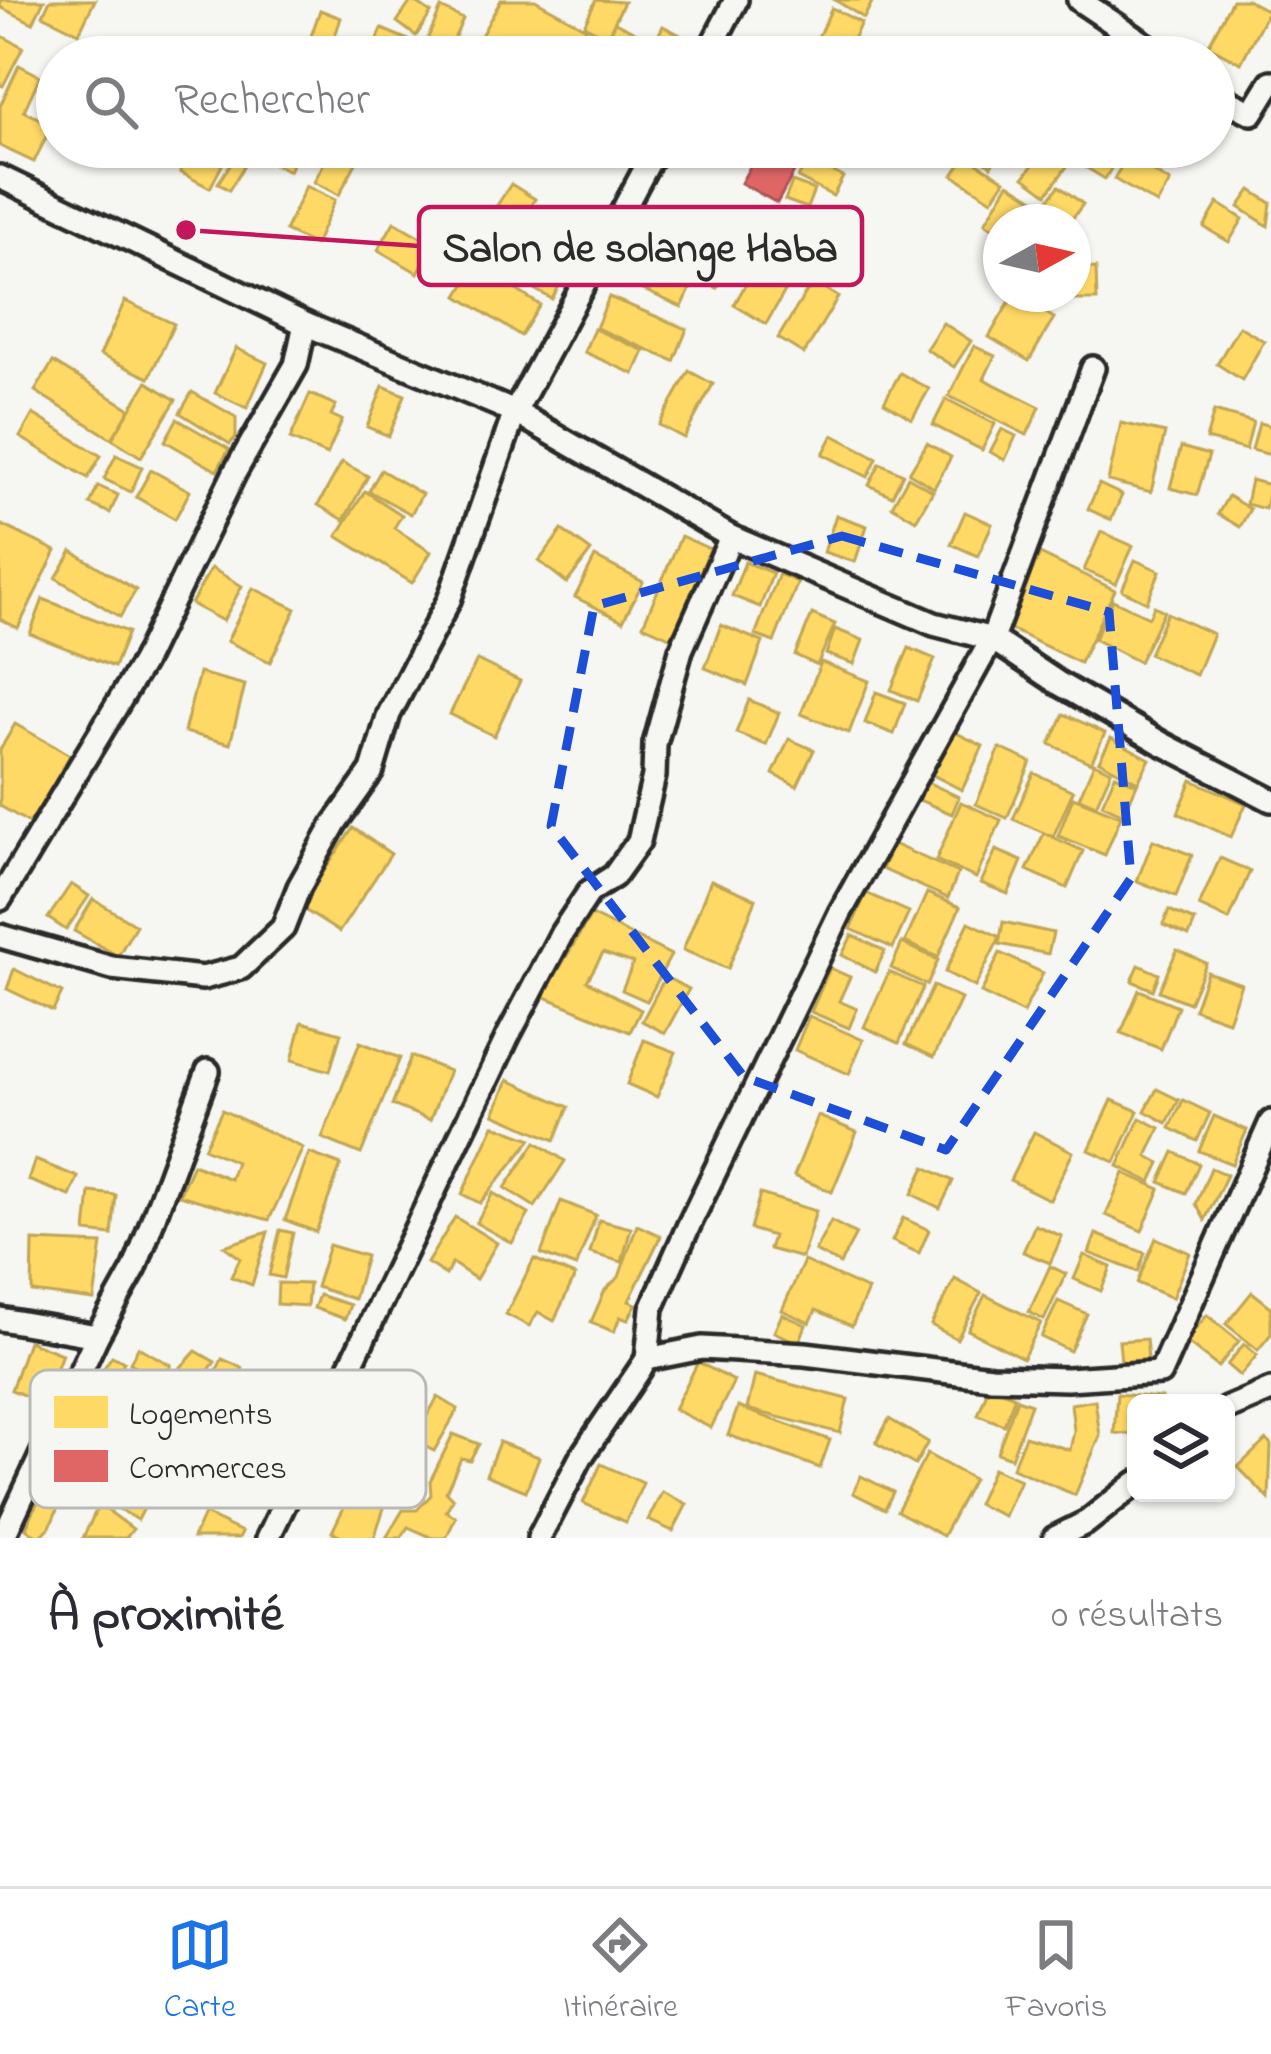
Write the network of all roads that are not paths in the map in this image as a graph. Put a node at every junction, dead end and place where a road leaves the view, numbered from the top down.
1 (736, 0) edge
2 (1079, 0) edge
3 (717, 36) edge
4 (1133, 36) edge
5 (1271, 82) edge
6 (1235, 104) edge
7 (646, 168) edge
8 (0, 177) edge
9 (305, 324) junction
10 (1093, 368) dead end
11 (515, 412) junction
12 (731, 537) junction
13 (992, 639) junction
14 (1271, 800) edge
15 (0, 899) edge
16 (0, 936) edge
17 (208, 1071) dead end
18 (1271, 1122) edge
19 (0, 1319) edge
20 (97, 1336) junction
21 (647, 1359) junction
22 (81, 1370) edge
23 (348, 1370) edge
24 (1271, 1390) edge
25 (1235, 1405) edge
26 (30, 1480) edge
27 (1127, 1490) edge
28 (282, 1508) edge
29 (3, 1538) edge
30 (268, 1538) edge
31 (539, 1538) edge
32 (1055, 1538) edge

1 - 3 street
2 - 4 street
5 - 6 street
7 - 11 street
8 - 9 street
9 - 11 street
9 - 15 street
10 - 13 street
11 - 12 street
11 - 16 street
12 - 13 street
12 - 23 street
13 - 14 street
13 - 21 street
17 - 20 street
18 - 21 street
19 - 20 street
20 - 22 street
21 - 31 street
24 - 25 street
26 - 29 street
27 - 32 street
28 - 30 street

